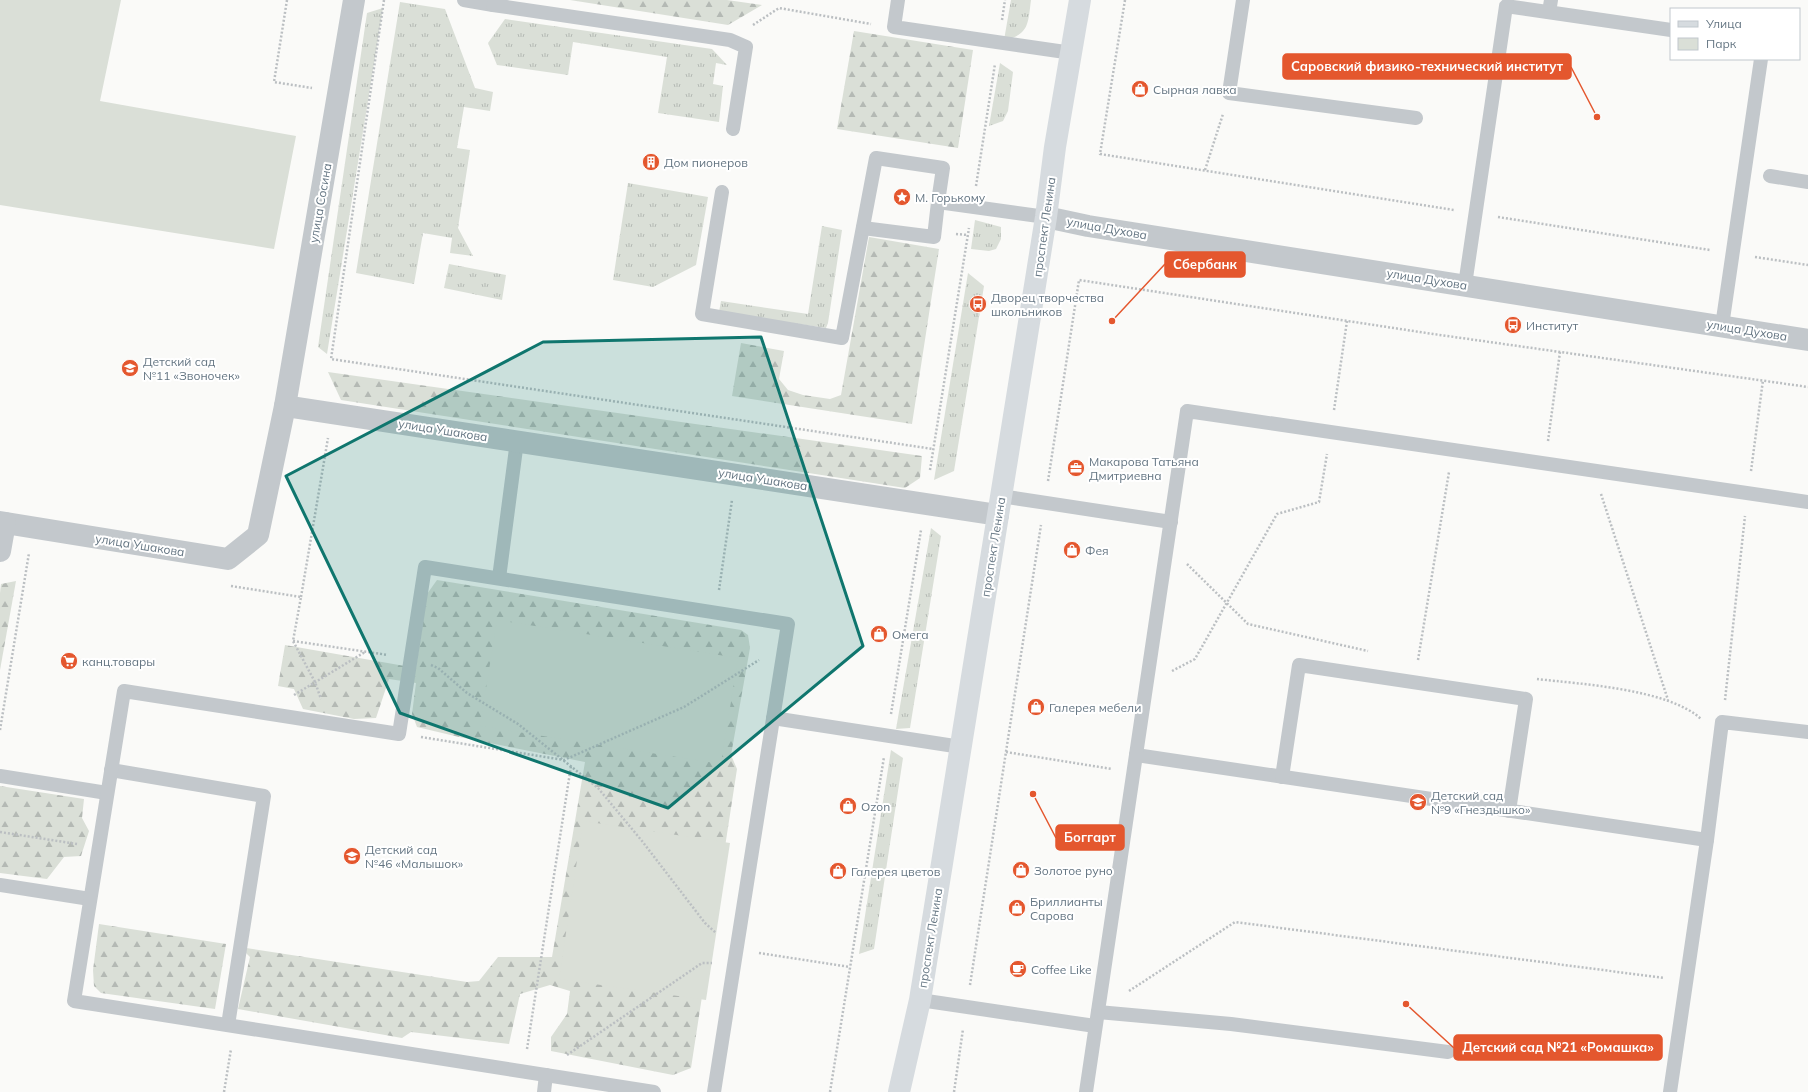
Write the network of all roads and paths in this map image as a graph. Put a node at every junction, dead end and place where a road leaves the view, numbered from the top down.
1 (354, 0) edge
2 (384, 0) edge
3 (464, 0) edge
4 (898, 0) edge
5 (1005, 0) edge
6 (1080, 0) edge
7 (1125, 0) edge
8 (1243, 0) edge
9 (494, 2) edge
10 (1550, 6) edge
11 (894, 28) junction
12 (1670, 30) edge
13 (730, 40) junction
14 (998, 42) junction
15 (1072, 53) junction
16 (1761, 60) edge
17 (1229, 93) junction
18 (1416, 118) dead end
19 (733, 129) dead end
20 (1100, 154) dead end
21 (1205, 171) dead end
22 (1770, 176) dead end
23 (1808, 182) edge
24 (722, 192) dead end
25 (938, 202) junction
26 (972, 208) junction
27 (1046, 217) junction
28 (863, 228) junction
29 (1465, 285) junction
30 (1347, 321) junction
31 (1722, 326) junction
32 (1808, 340) edge
33 (1560, 352) junction
34 (1763, 380) junction
35 (1808, 387) edge
36 (285, 406) junction
37 (328, 432) dead end
38 (1331, 432) junction
39 (517, 441) junction
40 (933, 449) junction
41 (1452, 450) junction
42 (1545, 463) junction
43 (930, 470) dead end
44 (1594, 470) junction
45 (1747, 493) junction
46 (733, 496) dead end
47 (1808, 502) edge
48 (1045, 503) junction
49 (1000, 506) junction
50 (2, 522) edge
51 (1170, 522) junction
52 (921, 525) dead end
53 (34, 528) junction
54 (1167, 544) junction
55 (0, 551) edge
56 (29, 553) junction
57 (37, 554) dead end
58 (499, 578) junction
59 (224, 585) dead end
60 (300, 597) junction
61 (1227, 603) junction
62 (716, 613) junction
63 (294, 641) junction
64 (785, 644) junction
65 (1372, 651) dead end
66 (366, 652) junction
67 (411, 658) junction
68 (1410, 660) dead end
69 (1418, 662) junction
70 (1424, 663) dead end
71 (1530, 678) dead end
72 (315, 682) junction
73 (1147, 684) junction
74 (1668, 700) junction
75 (264, 713) junction
76 (774, 718) junction
77 (1722, 722) junction
78 (330, 723) junction
79 (0, 730) edge
80 (1808, 732) edge
81 (398, 734) junction
82 (887, 735) junction
83 (1720, 737) junction
84 (961, 747) junction
85 (1006, 752) junction
86 (1136, 756) junction
87 (564, 760) junction
88 (571, 766) junction
89 (111, 770) junction
90 (1133, 772) junction
91 (0, 776) edge
92 (1282, 777) junction
93 (107, 793) junction
94 (1510, 811) junction
95 (0, 832) edge
96 (1707, 840) junction
97 (99, 847) junction
98 (0, 885) edge
99 (90, 899) junction
100 (737, 950) junction
101 (734, 964) junction
102 (850, 967) junction
103 (1686, 981) junction
104 (920, 1000) junction
105 (967, 1007) junction
106 (1096, 1019) junction
107 (232, 1025) junction
108 (1448, 1052) dead end
109 (524, 1071) junction
110 (543, 1075) junction
111 (224, 1092) edge
112 (544, 1092) edge
113 (654, 1092) edge
114 (714, 1092) edge
115 (830, 1092) edge
116 (899, 1092) edge
117 (954, 1092) edge
118 (1086, 1092) edge
119 (1670, 1092) edge

1 - 36 street, улица Сосина
2 - 40 path
3 - 9 lane
4 - 11 lane
5 - 14 path
6 - 15 street, проспект Ленина
7 - 20 path
8 - 17 lane
9 - 13 lane
10 - 12 lane
10 - 29 lane
11 - 13 path
11 - 14 lane
13 - 19 lane
14 - 15 lane
14 - 26 path
15 - 27 street, проспект Ленина
16 - 31 lane
17 - 18 lane
17 - 21 path
22 - 23 lane
24 - 28 lane
25 - 26 lane
25 - 28 lane
25 - 28 lane
26 - 27 lane
26 - 40 path
27 - 29 street, улица Духова
27 - 49 street, проспект Ленина
29 - 31 street, улица Духова
30 - 33 path
30 - 38 path
30 - 48 path
31 - 32 street, улица Духова
33 - 34 path
33 - 42 path
34 - 35 path
34 - 45 path
36 - 39 street, улица Ушакова
36 - 53 street, улица Ушакова
37 - 60 path
38 - 41 lane
38 - 51 lane
38 - 61 path
39 - 49 street, улица Ушакова
39 - 58 lane
40 - 43 path
41 - 42 lane
41 - 69 path
42 - 44 lane
44 - 45 lane
44 - 74 path
45 - 47 lane
45 - 77 path
46 - 62 path
48 - 49 lane
48 - 51 lane
48 - 85 path
49 - 84 street, проспект Ленина
50 - 53 street, улица Ушакова
50 - 55 street
51 - 54 lane
52 - 82 path
53 - 56 path
54 - 61 path
54 - 73 lane
56 - 57 path
56 - 79 path
58 - 62 lane
58 - 67 lane
59 - 60 path
60 - 63 path
61 - 65 path
61 - 73 path
62 - 64 lane
63 - 66 path
63 - 72 path
64 - 76 lane
64 - 87 path
66 - 67 path
66 - 72 path
67 - 81 lane
67 - 87 path
68 - 69 path
69 - 70 path
71 - 74 path
72 - 75 path
72 - 78 path
73 - 86 lane
74 - 83 path
75 - 78 lane
75 - 89 lane
76 - 82 lane
76 - 100 lane
77 - 80 lane
77 - 83 lane
78 - 81 lane
81 - 87 path
82 - 84 lane
82 - 102 path
83 - 96 lane
84 - 104 street, проспект Ленина
85 - 90 path
85 - 105 path
86 - 90 lane
86 - 92 lane
87 - 88 path
88 - 100 path
88 - 109 path
89 - 93 lane
89 - 107 lane
90 - 106 lane
91 - 93 lane
92 - 94 lane
92 - 94 lane
93 - 97 lane
94 - 96 lane
95 - 97 path
96 - 103 lane
97 - 99 lane
98 - 99 lane
99 - 107 lane
100 - 101 lane
100 - 102 path
101 - 110 path
101 - 114 lane
102 - 115 path
103 - 106 path
103 - 119 lane
104 - 105 lane
104 - 116 street, проспект Ленина
105 - 106 lane
105 - 117 path
106 - 108 lane
106 - 118 lane
107 - 109 lane
107 - 111 path
109 - 110 lane
110 - 112 lane
110 - 113 lane

